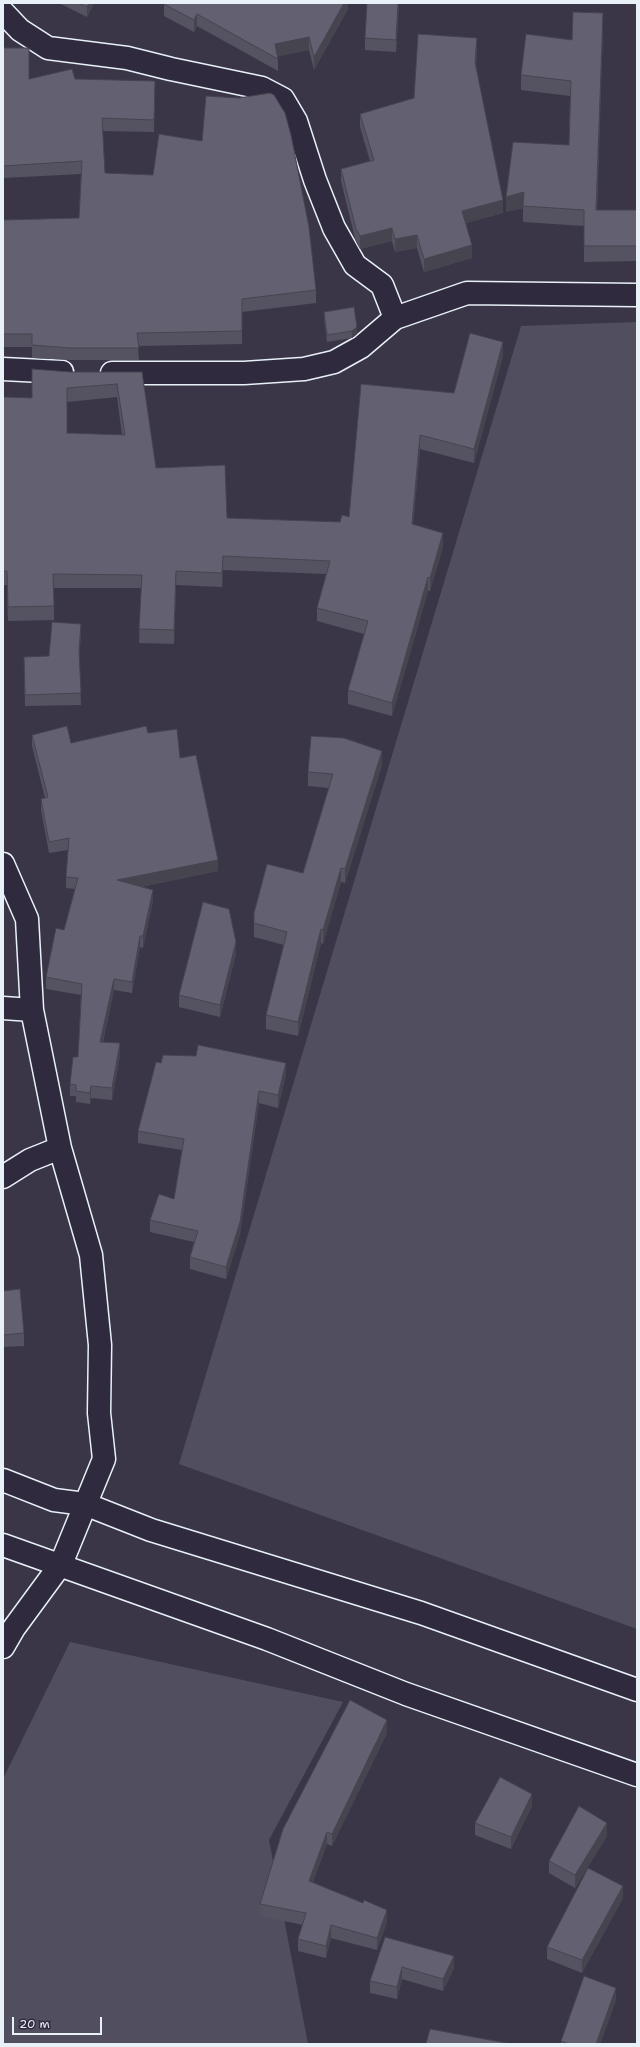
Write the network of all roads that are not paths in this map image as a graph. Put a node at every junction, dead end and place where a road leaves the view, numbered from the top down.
1 (3, 12) edge
2 (637, 296) edge
3 (395, 318) junction
4 (3, 369) edge
5 (3, 864) edge
6 (3, 1008) edge
7 (32, 1010) junction
8 (60, 1148) junction
9 (3, 1177) edge
10 (3, 1480) edge
11 (85, 1504) junction
12 (3, 1546) edge
13 (61, 1564) junction
14 (3, 1646) edge
15 (637, 1690) edge
16 (637, 1774) edge

1 - 3 street
2 - 3 street
3 - 4 street
5 - 7 street
6 - 7 street
7 - 8 street
8 - 9 street
8 - 11 street
10 - 11 street
11 - 13 street
11 - 15 street
12 - 13 street
13 - 14 street
13 - 16 street

